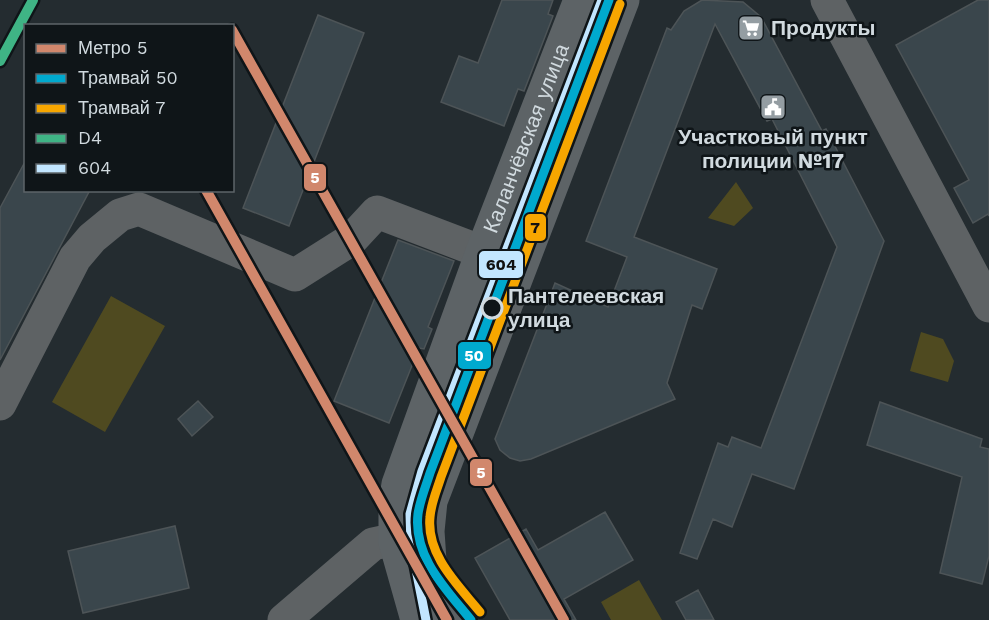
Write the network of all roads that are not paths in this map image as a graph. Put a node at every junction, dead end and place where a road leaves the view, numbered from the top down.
1 (580, 0) edge
2 (623, 0) edge
3 (827, 0) edge
4 (482, 252) junction
5 (989, 306) edge
6 (0, 404) edge
7 (395, 542) junction
8 (432, 580) junction
9 (284, 620) edge
10 (417, 620) edge
11 (434, 620) edge
12 (460, 620) edge

1 - 4 main road, Каланчёвская улица
2 - 8 main road, Каланчёвская улица
3 - 5 street
4 - 6 street
4 - 7 main road, Каланчёвская улица
7 - 8 street
7 - 9 street
7 - 10 main road, Каланчёвская улица
8 - 11 main road, Каланчёвская улица
8 - 12 street

